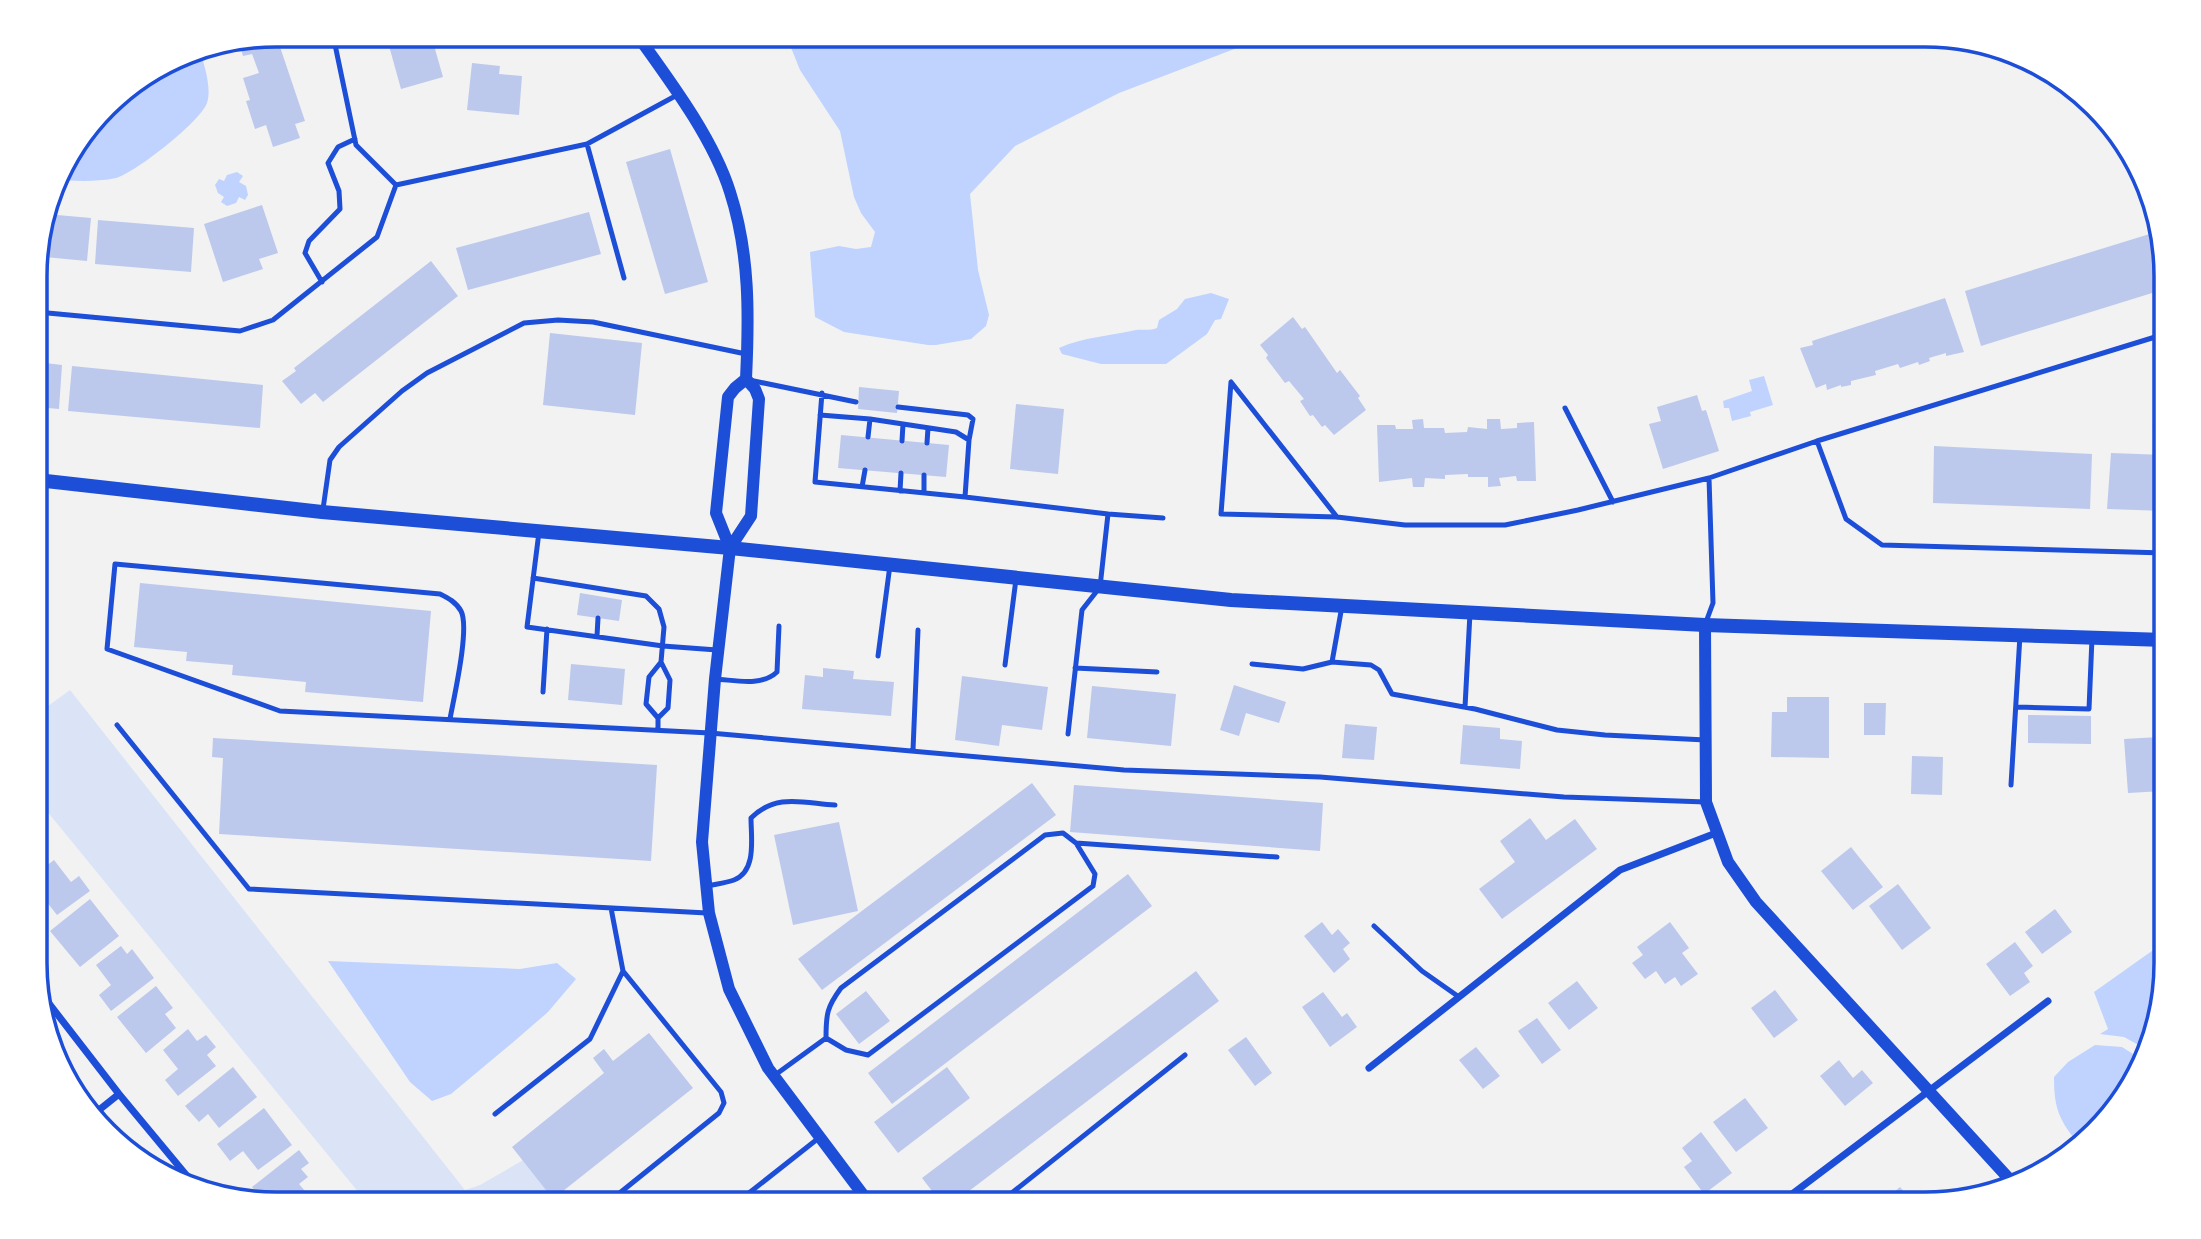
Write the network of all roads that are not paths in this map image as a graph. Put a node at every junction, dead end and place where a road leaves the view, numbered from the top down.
1 (336, 48) edge
2 (646, 48) edge
3 (679, 94) junction
4 (355, 139) junction
5 (587, 144) junction
6 (396, 185) junction
7 (624, 278) dead end
8 (322, 282) junction
9 (47, 313) edge
10 (2153, 338) edge
11 (747, 354) junction
12 (746, 379) junction
13 (822, 393) junction
14 (856, 402) dead end
15 (898, 407) dead end
16 (1565, 408) dead end
17 (820, 415) junction
18 (870, 419) junction
19 (903, 424) junction
20 (928, 428) junction
21 (868, 437) dead end
22 (902, 440) dead end
23 (969, 440) junction
24 (1816, 441) junction
25 (927, 443) dead end
26 (865, 470) dead end
27 (901, 473) dead end
28 (924, 475) dead end
29 (1709, 478) junction
30 (47, 481) edge
31 (862, 487) junction
32 (900, 491) junction
33 (924, 493) junction
34 (965, 497) junction
35 (1613, 502) junction
36 (322, 512) junction
37 (1108, 514) junction
38 (1337, 517) junction
39 (1163, 518) dead end
40 (539, 532) junction
41 (730, 548) junction
42 (2153, 553) edge
43 (890, 565) junction
44 (533, 578) junction
45 (1016, 579) junction
46 (1100, 587) junction
47 (600, 589) junction
48 (600, 597) dead end
49 (1342, 606) junction
50 (1470, 613) junction
51 (598, 618) dead end
52 (1705, 625) junction
53 (779, 626) dead end
54 (547, 629) junction
55 (918, 630) dead end
56 (2020, 635) junction
57 (597, 636) junction
58 (2092, 638) junction
59 (2153, 640) edge
60 (663, 646) junction
61 (718, 650) junction
62 (878, 656) dead end
63 (1332, 662) junction
64 (661, 663) junction
65 (1252, 664) dead end
66 (1005, 665) dead end
67 (1075, 668) junction
68 (1157, 672) dead end
69 (715, 680) junction
70 (542, 692) dead end
71 (1465, 707) junction
72 (2017, 707) junction
73 (658, 718) junction
74 (450, 719) junction
75 (117, 725) dead end
76 (658, 730) junction
77 (710, 733) junction
78 (1068, 734) dead end
79 (1706, 740) junction
80 (913, 750) junction
81 (2011, 785) dead end
82 (1706, 802) junction
83 (835, 805) dead end
84 (1716, 833) junction
85 (1076, 843) junction
86 (1277, 857) dead end
87 (707, 886) junction
88 (611, 908) junction
89 (709, 913) junction
90 (1374, 926) dead end
91 (623, 971) junction
92 (1459, 997) junction
93 (2048, 1001) dead end
94 (52, 1007) edge
95 (825, 1038) junction
96 (1185, 1055) dead end
97 (1369, 1068) dead end
98 (774, 1076) junction
99 (1929, 1089) junction
100 (119, 1094) junction
101 (100, 1109) edge
102 (495, 1114) dead end
103 (820, 1137) junction
104 (183, 1171) edge
105 (2007, 1176) edge
106 (1795, 1191) edge
107 (622, 1192) edge
108 (751, 1192) edge
109 (861, 1192) edge
110 (1014, 1192) edge

1 - 4 lane
2 - 3 street
3 - 5 lane
3 - 11 street
4 - 6 lane
4 - 8 lane
5 - 6 lane
5 - 7 lane
6 - 8 lane
8 - 9 lane
10 - 24 lane
11 - 12 street
11 - 36 lane
12 - 13 lane
12 - 41 street
12 - 41 street
13 - 14 lane
13 - 17 lane
15 - 23 lane
16 - 35 lane
17 - 18 lane
17 - 31 lane
18 - 19 lane
18 - 21 lane
19 - 20 lane
19 - 22 lane
20 - 23 lane
20 - 25 lane
23 - 34 lane
24 - 29 lane
24 - 42 lane
26 - 31 lane
27 - 32 lane
28 - 33 lane
29 - 35 lane
29 - 52 lane
30 - 36 main road
31 - 32 lane
32 - 33 lane
33 - 34 lane
34 - 37 lane
35 - 38 lane
36 - 40 main road
37 - 39 lane
37 - 46 lane
38 - 38 lane
40 - 41 main road
40 - 44 lane
41 - 43 main road
41 - 61 street
43 - 45 main road
43 - 62 lane
44 - 47 lane
44 - 54 lane
45 - 46 main road
45 - 66 lane
46 - 49 main road
46 - 67 lane
47 - 48 lane
47 - 60 lane
49 - 50 main road
49 - 63 lane
50 - 52 main road
50 - 71 lane
51 - 57 lane
52 - 56 main road
52 - 79 street
53 - 69 lane
54 - 57 lane
54 - 70 lane
55 - 80 lane
56 - 58 main road
56 - 72 lane
57 - 60 lane
58 - 59 main road
58 - 72 lane
60 - 61 lane
60 - 64 lane
61 - 69 street
63 - 65 lane
63 - 71 lane
64 - 73 lane
64 - 73 lane
67 - 68 lane
67 - 78 lane
69 - 77 street
71 - 79 lane
72 - 81 lane
73 - 76 lane
74 - 74 lane
74 - 76 lane
75 - 88 lane
76 - 77 lane
77 - 80 lane
77 - 87 street
79 - 82 street
80 - 82 lane
82 - 84 street
83 - 87 lane
84 - 92 street
84 - 99 street
85 - 86 lane
85 - 95 lane
85 - 95 lane
87 - 89 street
88 - 89 lane
88 - 91 lane
89 - 98 street
90 - 92 lane
91 - 102 lane
91 - 107 lane
92 - 97 street
93 - 99 street
94 - 100 street
95 - 98 lane
96 - 110 lane
98 - 103 street
99 - 105 street
99 - 106 street
100 - 101 street
100 - 104 street
103 - 108 lane
103 - 109 street

